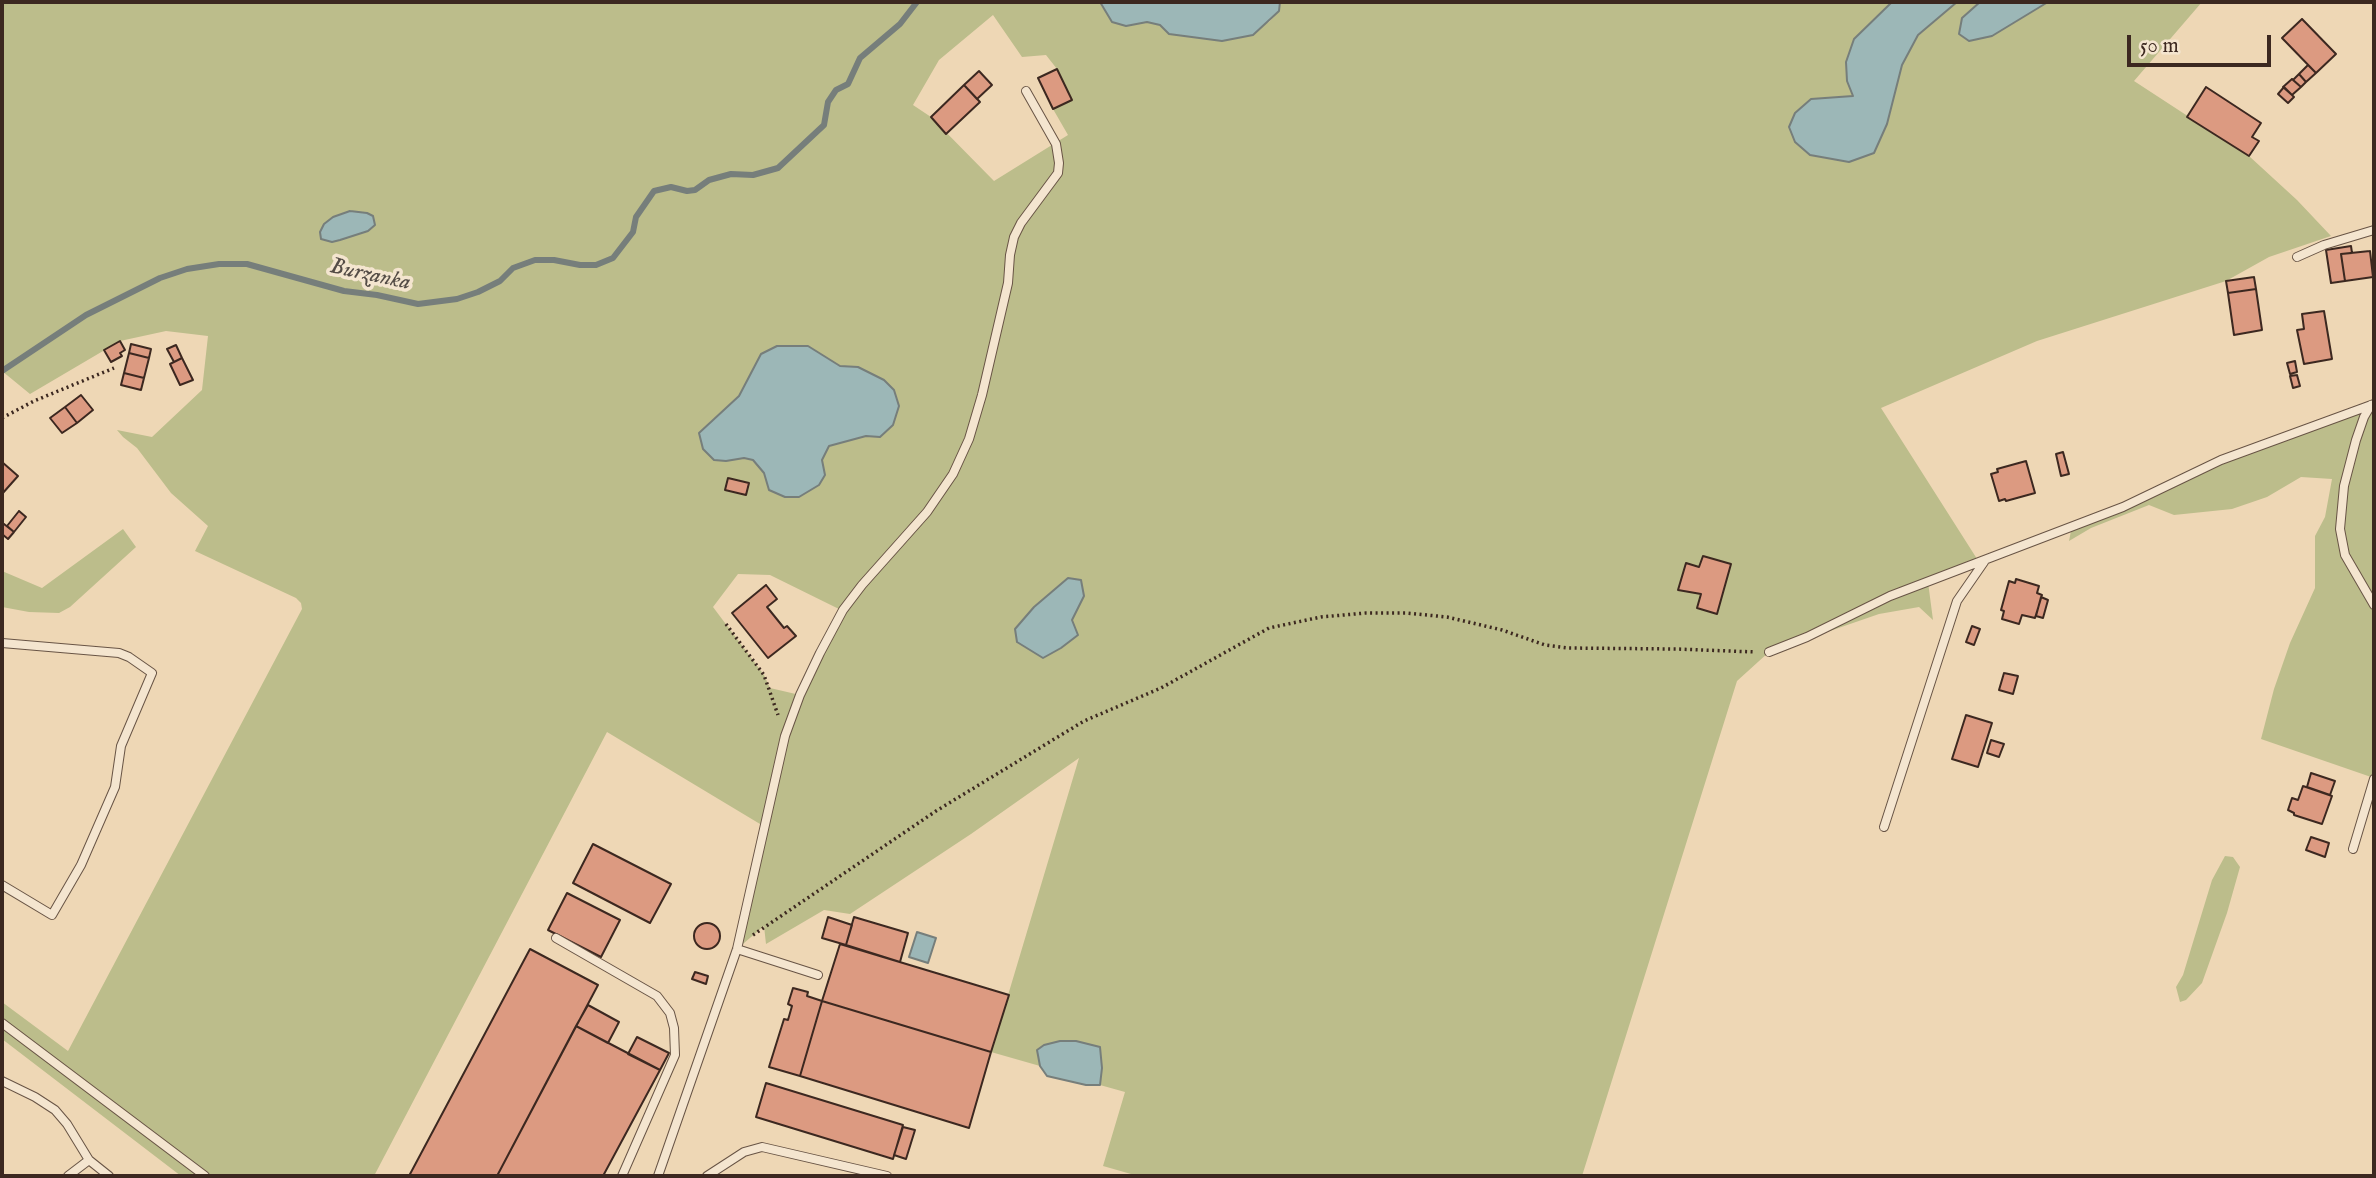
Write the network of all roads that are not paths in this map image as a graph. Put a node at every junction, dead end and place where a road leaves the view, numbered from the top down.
1 (1026, 91) dead end
2 (2374, 230) edge
3 (2297, 257) dead end
4 (2373, 405) edge
5 (1992, 556) junction
6 (2374, 604) edge
7 (2, 643) edge
8 (1769, 652) road end
9 (2374, 779) edge
10 (1884, 827) dead end
11 (2353, 849) dead end
12 (2, 885) edge
13 (556, 938) dead end
14 (737, 949) junction
15 (818, 975) dead end
16 (2, 1023) edge
17 (2, 1081) edge
18 (89, 1160) junction
19 (68, 1176) edge
20 (109, 1176) edge
21 (205, 1176) edge
22 (622, 1176) edge
23 (658, 1176) edge
24 (707, 1176) edge
25 (887, 1176) edge

1 - 14 lane
2 - 3 lane
4 - 5 lane
4 - 6 lane
5 - 8 lane
5 - 10 lane
7 - 12 lane
9 - 11 lane
13 - 22 lane
14 - 15 lane
14 - 23 lane
16 - 21 lane
17 - 18 lane
18 - 19 lane
18 - 20 lane
24 - 25 lane

